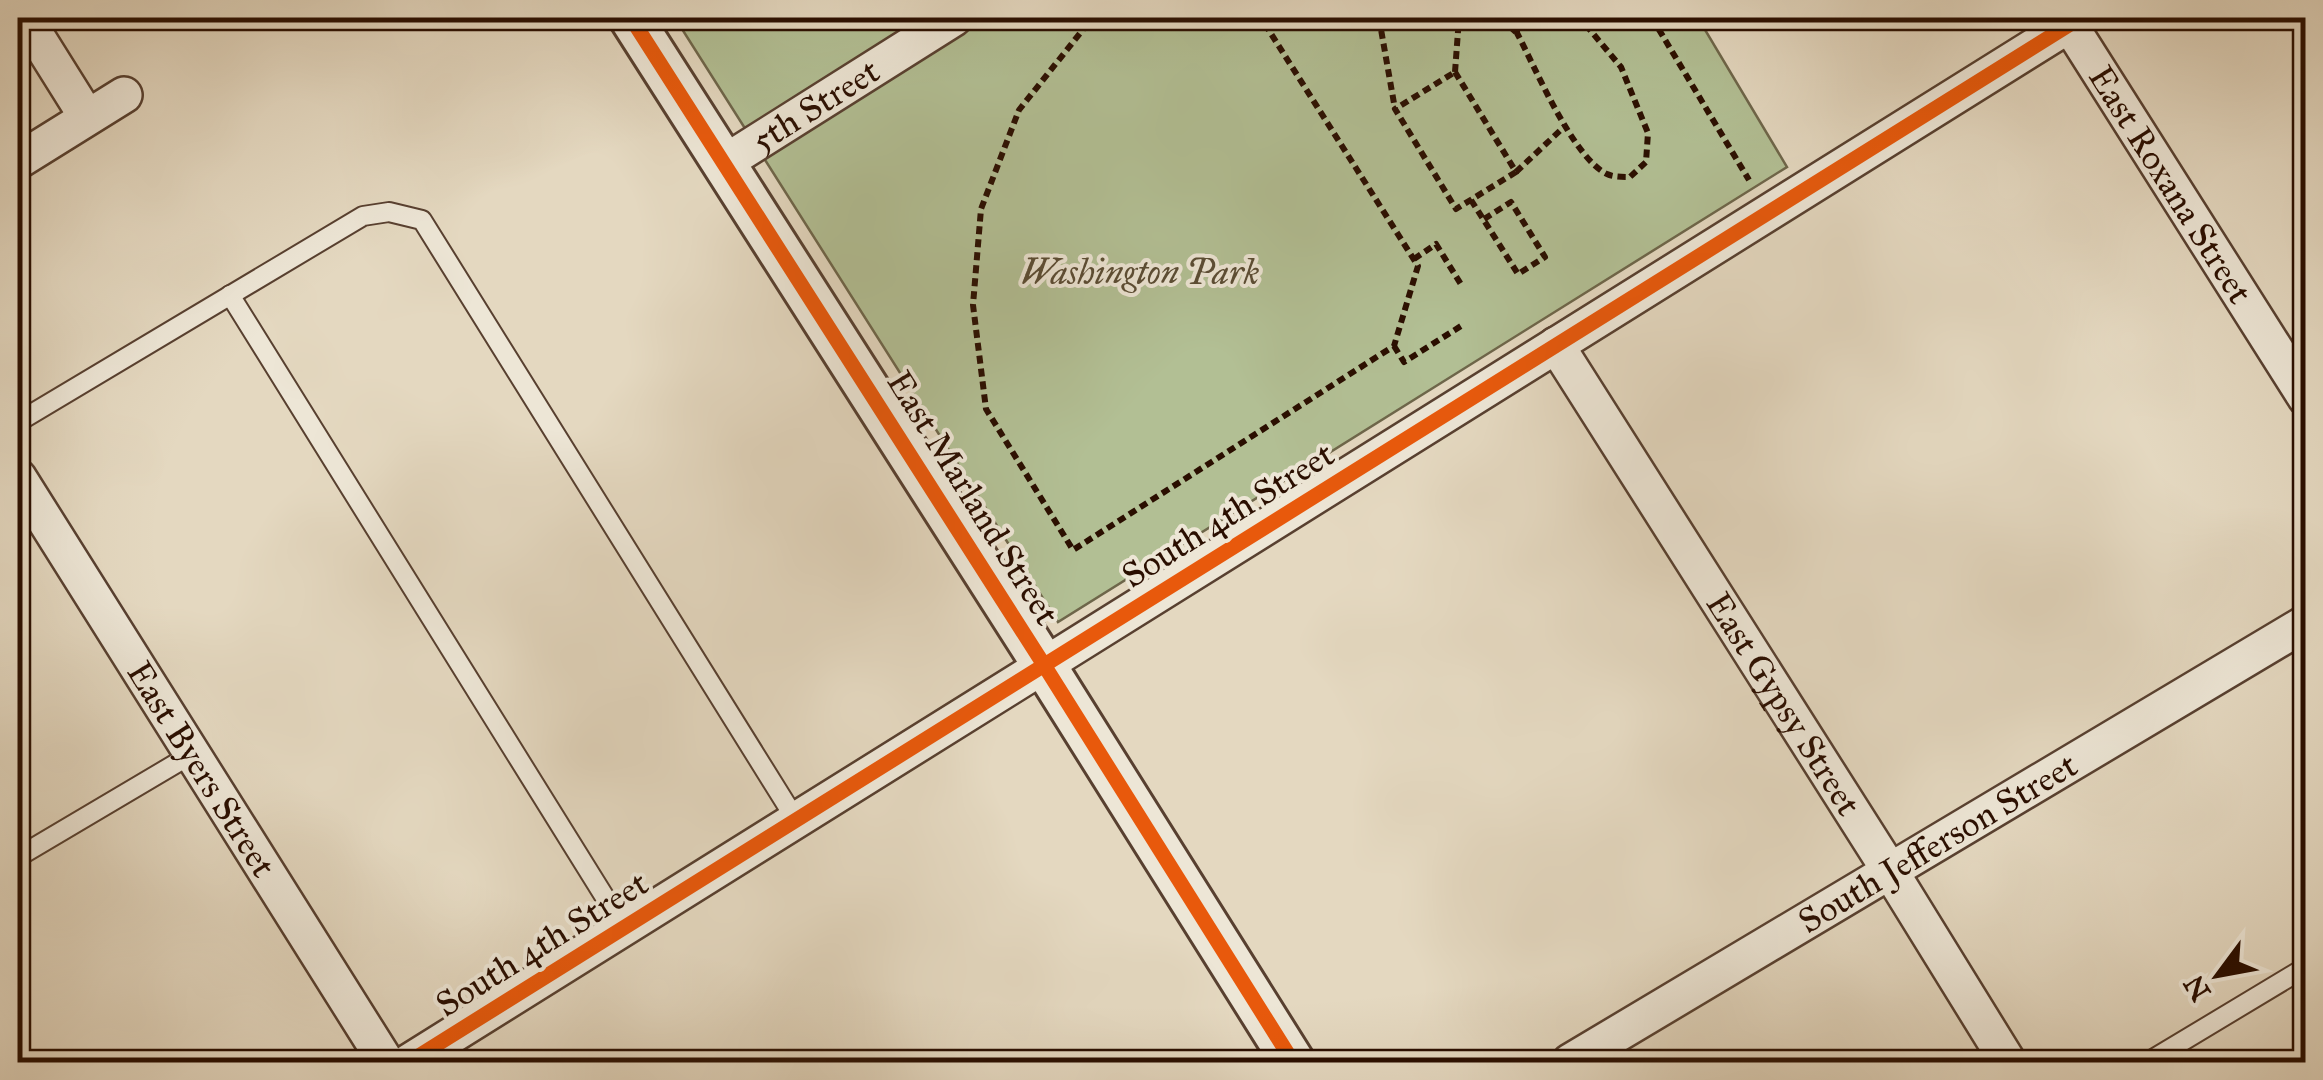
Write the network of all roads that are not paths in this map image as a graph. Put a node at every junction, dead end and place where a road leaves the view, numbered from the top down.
1 (25, 18) edge
2 (630, 18) edge
3 (954, 18) edge
4 (2074, 21) edge
5 (124, 95) dead end
6 (87, 117) junction
7 (18, 160) edge
8 (724, 163) junction
9 (230, 295) junction
10 (1556, 345) junction
11 (2306, 398) edge
12 (18, 422) edge
13 (18, 477) edge
14 (2306, 623) edge
15 (1044, 665) junction
16 (192, 754) junction
17 (796, 820) junction
18 (18, 858) edge
19 (1890, 871) junction
20 (624, 928) junction
21 (2304, 971) edge
22 (386, 1062) edge
23 (409, 1062) edge
24 (1293, 1062) edge
25 (1570, 1062) edge
26 (2008, 1062) edge
27 (2148, 1062) edge

1 - 6 street
2 - 8 street, East Marland Street
3 - 8 street, 5th Street
4 - 10 street, South 4th Street
4 - 11 street, East Roxana Street
5 - 6 street
6 - 7 street
8 - 15 street, East Marland Street
9 - 12 lane
9 - 17 lane
9 - 20 lane
10 - 15 street, South 4th Street
10 - 19 street, East Gypsy Street
13 - 16 street, East Byers Street
14 - 19 street, South Jefferson Street
15 - 17 street, South 4th Street
15 - 24 street, East Marland Street
16 - 18 lane
16 - 22 street, East Byers Street
17 - 20 street, South 4th Street
19 - 25 street, South Jefferson Street
19 - 26 street, East Gypsy Street
20 - 23 street, South 4th Street
21 - 27 lane

